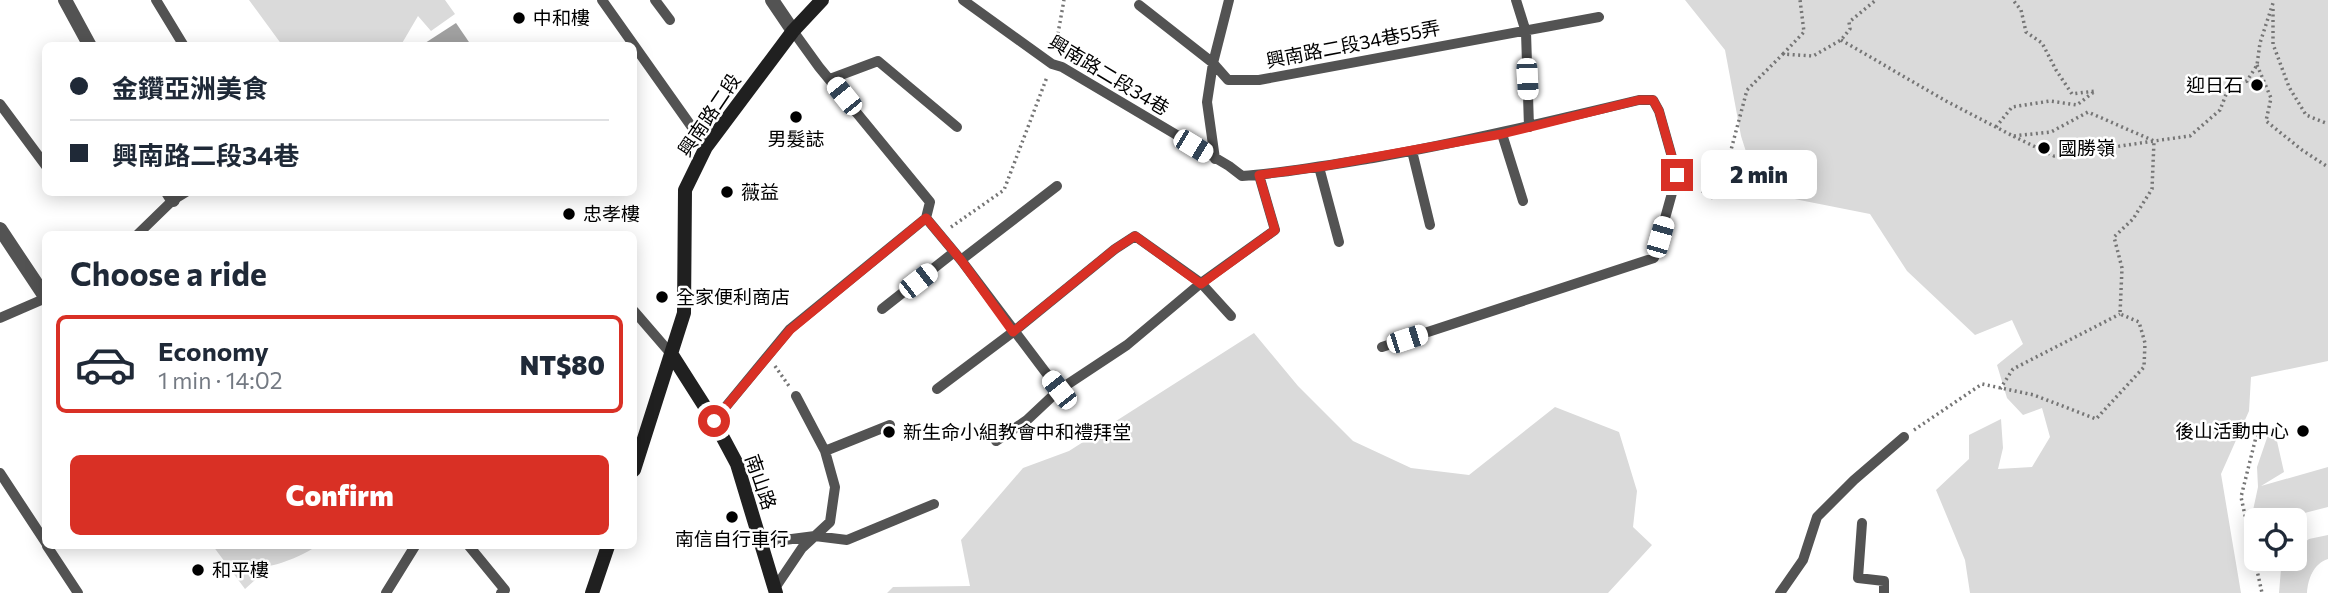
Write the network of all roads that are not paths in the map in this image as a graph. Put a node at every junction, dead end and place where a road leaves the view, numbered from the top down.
1 (65, 0) edge
2 (156, 0) edge
3 (602, 0) edge
4 (655, 0) edge
5 (772, 0) edge
6 (822, 0) edge
7 (963, 0) edge
8 (1229, 0) edge
9 (1516, 0) edge
10 (1139, 5) dead end
11 (1599, 17) dead end
12 (670, 20) dead end
13 (793, 31) junction
14 (1526, 32) junction
15 (88, 42) edge
16 (182, 42) edge
17 (632, 42) edge
18 (637, 49) edge
19 (1213, 63) junction
20 (830, 79) junction
21 (0, 104) edge
22 (957, 127) dead end
23 (1529, 127) junction
24 (1502, 134) junction
25 (706, 147) junction
26 (1412, 151) junction
27 (1215, 159) junction
28 (42, 161) edge
29 (1319, 167) junction
30 (1259, 175) junction
31 (1677, 175) junction
32 (1691, 185) dead end
33 (1057, 186) dead end
34 (175, 196) edge
35 (1523, 201) dead end
36 (926, 218) junction
37 (1430, 225) dead end
38 (0, 229) edge
39 (141, 231) edge
40 (1339, 242) dead end
41 (957, 256) junction
42 (1201, 284) junction
43 (42, 292) edge
44 (42, 300) edge
45 (882, 309) dead end
46 (637, 314) edge
47 (1231, 317) dead end
48 (0, 318) edge
49 (1013, 332) junction
50 (1382, 347) dead end
51 (672, 355) junction
52 (937, 389) dead end
53 (1059, 390) junction
54 (796, 396) road end
55 (714, 421) junction
56 (890, 425) dead end
57 (1904, 437) road end
58 (996, 441) dead end
59 (825, 451) junction
60 (637, 461) edge
61 (0, 472) edge
62 (934, 504) dead end
63 (1862, 523) dead end
64 (815, 536) junction
65 (42, 539) edge
66 (761, 543) junction
67 (49, 549) edge
68 (413, 549) edge
69 (471, 549) edge
70 (607, 549) edge
71 (775, 591) edge
72 (388, 592) edge
73 (78, 593) edge
74 (501, 593) edge
75 (592, 593) edge
76 (1780, 593) edge
77 (1884, 593) edge

1 - 15 street
2 - 16 lane
3 - 17 lane
4 - 12 lane
5 - 13 street
6 - 13 street, 興南路二段
7 - 27 lane, 興南路二段34巷
8 - 19 lane
9 - 14 lane
10 - 19 lane, 興南路二段34巷55弄
11 - 14 lane, 興南路二段34巷55弄
13 - 20 lane
13 - 25 street, 興南路二段
14 - 19 lane, 興南路二段34巷55弄
14 - 23 lane
18 - 25 lane
19 - 27 lane
20 - 22 lane
20 - 36 lane
21 - 28 lane
23 - 24 lane, 興南路二段34巷
23 - 31 lane, 興南路二段34巷
24 - 26 lane, 興南路二段34巷
24 - 35 lane
25 - 51 street, 興南路二段
26 - 29 lane, 興南路二段34巷
26 - 37 lane
27 - 30 lane, 興南路二段34巷
29 - 30 lane, 興南路二段34巷
29 - 40 lane
30 - 42 lane
31 - 32 lane
31 - 50 lane
33 - 41 lane
34 - 39 lane
36 - 41 lane
36 - 55 lane
38 - 43 street
41 - 45 lane
41 - 49 lane
42 - 47 lane
42 - 49 lane
42 - 53 lane
44 - 48 lane
46 - 51 lane
49 - 52 lane
49 - 53 lane
51 - 55 street, 南山路
51 - 60 street, 興南路二段
53 - 58 lane
54 - 59 lane
55 - 66 street, 南山路
56 - 59 lane
57 - 76 lane
59 - 64 lane
61 - 65 lane
62 - 64 lane
63 - 77 lane
64 - 66 lane
64 - 71 lane
66 - 71 street, 南山路
67 - 73 lane
68 - 72 lane
69 - 74 lane
70 - 75 street

